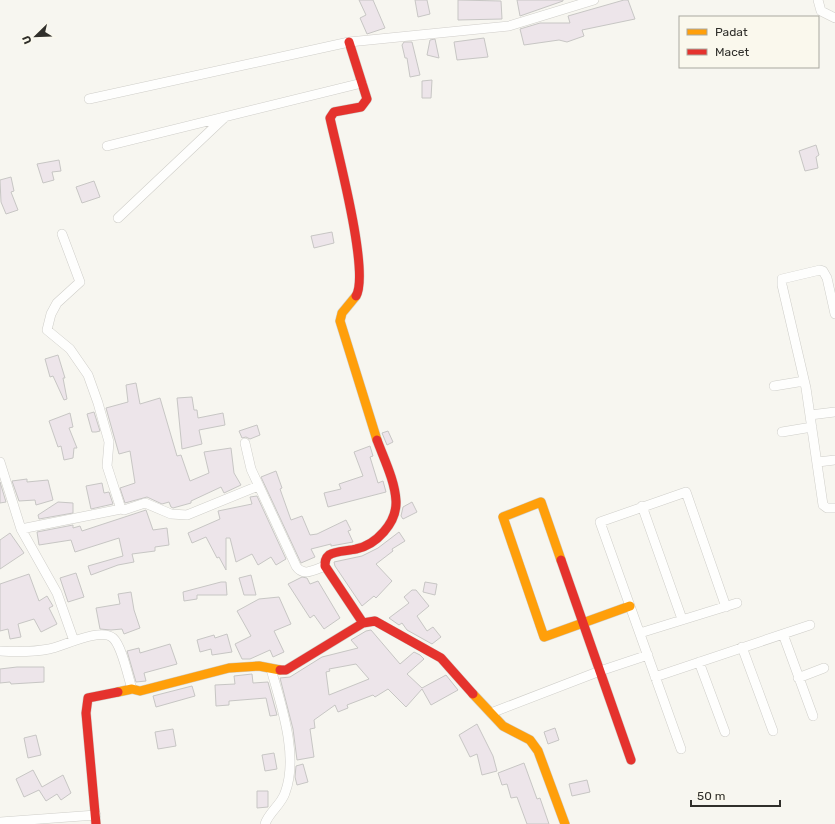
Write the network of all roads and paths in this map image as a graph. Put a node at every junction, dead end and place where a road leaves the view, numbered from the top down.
1 (594, 0) edge
2 (818, 0) edge
3 (835, 18) edge
4 (348, 42) junction
5 (362, 83) junction
6 (89, 99) dead end
7 (226, 116) junction
8 (106, 146) dead end
9 (118, 218) dead end
10 (62, 234) dead end
11 (835, 314) edge
12 (804, 381) junction
13 (774, 386) dead end
14 (835, 412) edge
15 (810, 415) junction
16 (812, 427) junction
17 (782, 432) dead end
18 (245, 443) dead end
19 (835, 460) edge
20 (0, 462) edge
21 (818, 462) junction
22 (258, 486) junction
23 (642, 506) junction
24 (835, 508) edge
25 (121, 509) junction
26 (21, 529) junction
27 (325, 566) junction
28 (737, 603) dead end
29 (630, 606) junction
30 (726, 606) junction
31 (682, 619) junction
32 (583, 622) junction
33 (363, 623) junction
34 (810, 625) dead end
35 (640, 633) junction
36 (783, 634) junction
37 (74, 640) junction
38 (742, 647) junction
39 (0, 651) edge
40 (648, 655) junction
41 (698, 662) junction
42 (824, 668) dead end
43 (271, 669) junction
44 (600, 671) junction
45 (655, 677) junction
46 (798, 678) junction
47 (132, 689) junction
48 (491, 713) junction
49 (813, 716) dead end
50 (774, 731) dead end
51 (725, 732) dead end
52 (681, 749) dead end
53 (631, 760) dead end
54 (96, 819) edge
55 (0, 822) edge
56 (265, 824) edge
57 (565, 824) edge

1 - 4 street
2 - 3 street
4 - 5 street
4 - 6 street
5 - 7 street
5 - 27 street
7 - 8 street
7 - 9 street
10 - 25 street
11 - 12 street
12 - 13 street
12 - 15 street
14 - 15 street
15 - 16 street
16 - 17 street
16 - 21 street
18 - 22 street
19 - 21 street
20 - 26 street
21 - 24 street
22 - 25 street
22 - 27 street
23 - 29 street
23 - 30 street
23 - 31 street
25 - 26 street
26 - 37 street
27 - 33 street
28 - 30 street
29 - 32 street
29 - 35 street
30 - 31 street
31 - 35 street
32 - 32 street
32 - 44 street
33 - 43 street
33 - 48 street
34 - 36 street
35 - 40 street
36 - 38 street
36 - 46 street
37 - 39 street
37 - 47 street
38 - 41 street
38 - 50 street
40 - 44 street
40 - 45 street
41 - 45 street
41 - 51 street
42 - 46 street
43 - 47 street
43 - 56 street
44 - 48 street
44 - 53 street
45 - 52 street
46 - 49 street
47 - 54 street
48 - 57 street
54 - 55 street

